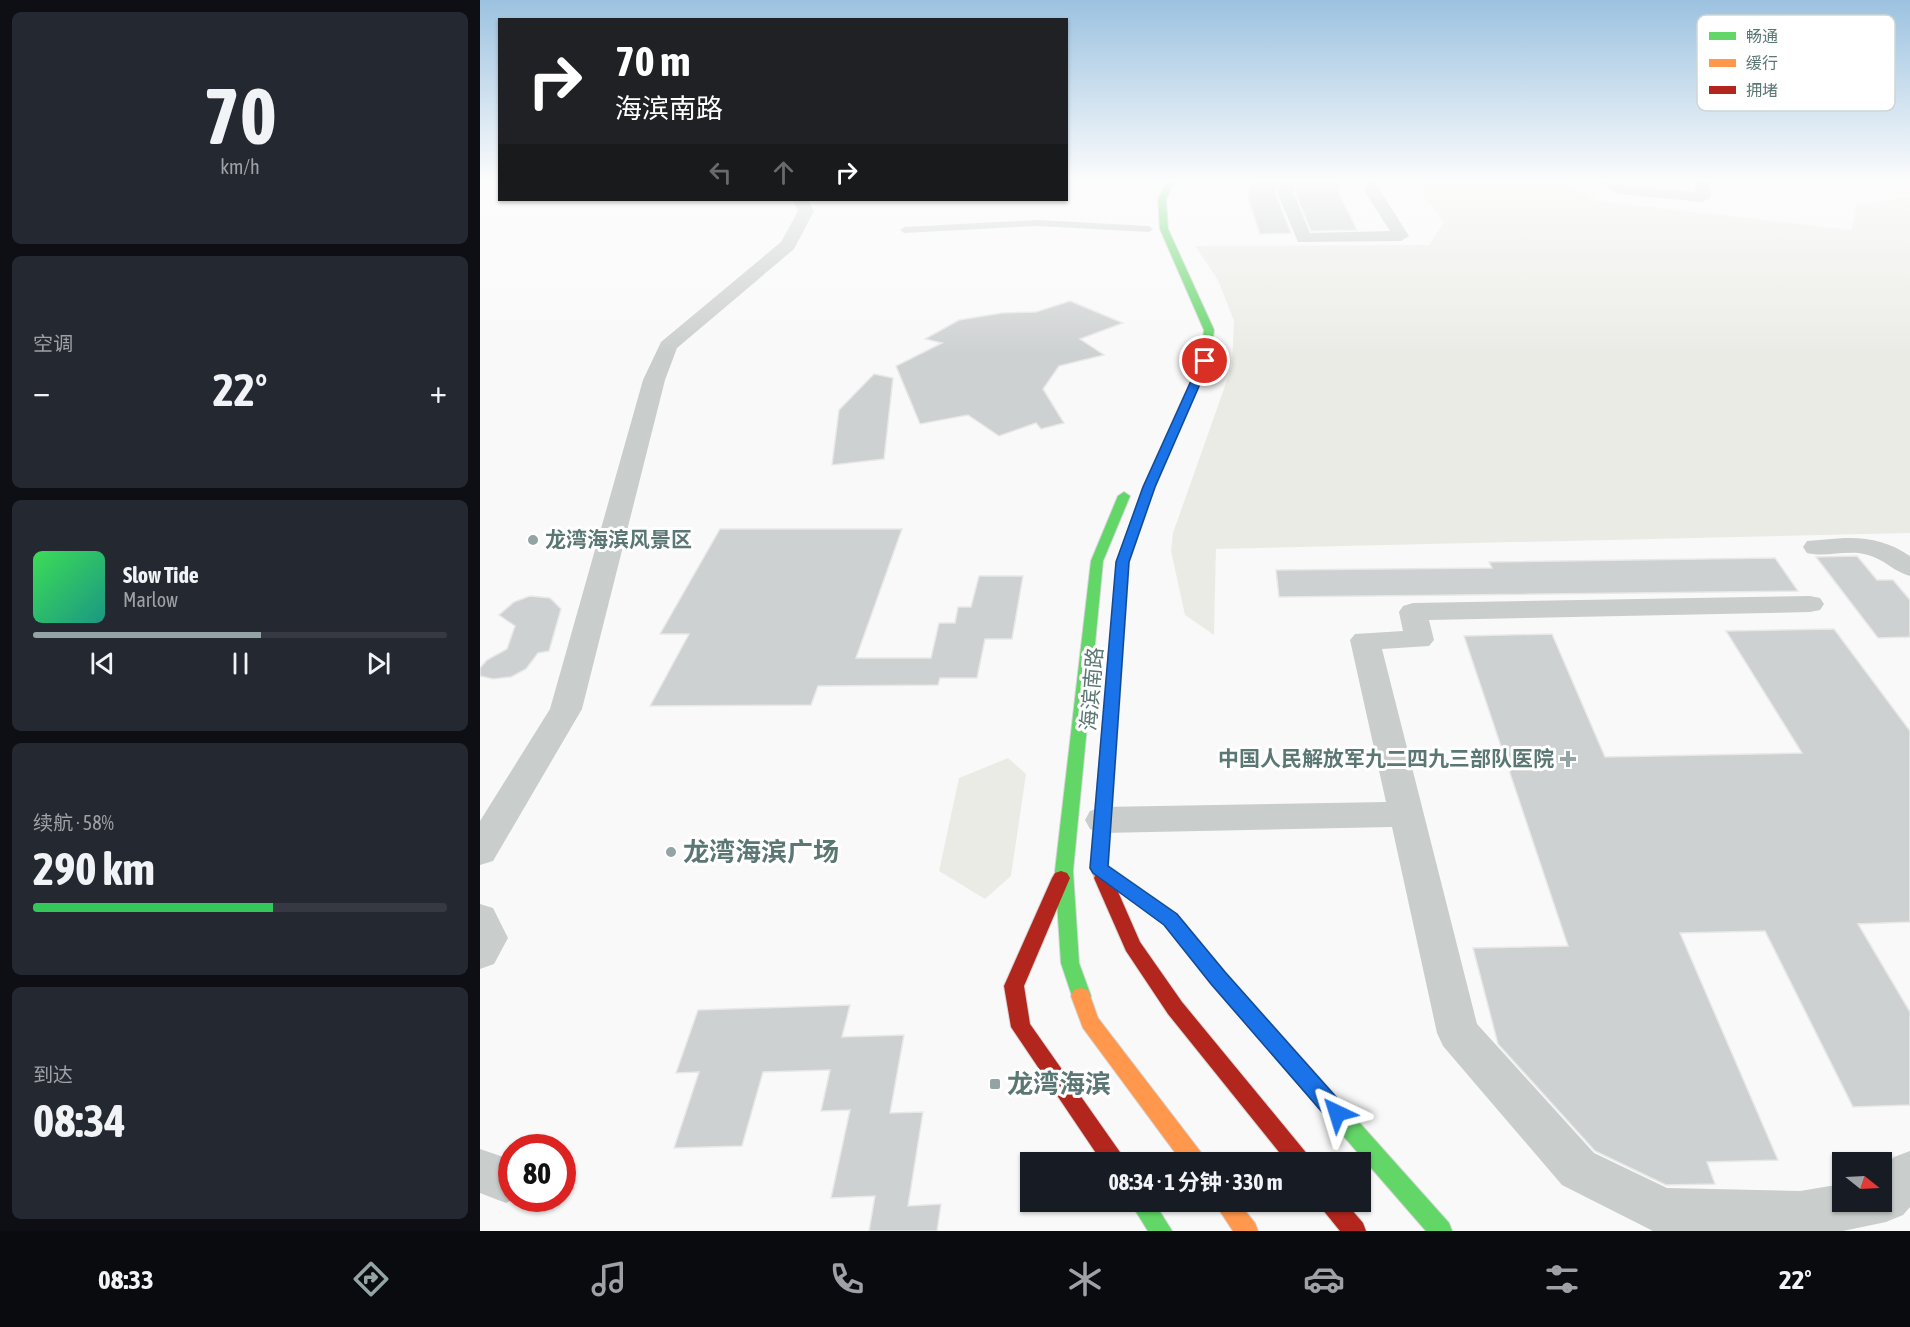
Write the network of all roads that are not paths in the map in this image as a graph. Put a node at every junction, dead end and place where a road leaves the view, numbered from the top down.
1 (790, 239) edge
2 (1154, 239) edge
3 (1168, 239) edge
4 (1181, 301) dead end
5 (1128, 485) dead end
6 (1816, 547) dead end
7 (1910, 568) edge
8 (1810, 604) dead end
9 (1405, 814) junction
10 (1102, 820) junction
11 (480, 851) edge
12 (1099, 868) junction
13 (1064, 871) junction
14 (480, 920) edge
15 (480, 953) edge
16 (1107, 1152) edge
17 (1188, 1152) edge
18 (1292, 1152) edge
19 (1910, 1173) edge
20 (1892, 1192) edge
21 (1832, 1209) edge
22 (1148, 1212) edge
23 (1233, 1212) edge
24 (1339, 1212) edge
25 (1161, 1231) edge
26 (1247, 1231) edge
27 (1354, 1231) edge
28 (1441, 1231) edge

1 - 11 street
2 - 4 highway
3 - 10 highway, 海滨南路
5 - 13 highway, 海滨南路
6 - 7 street
8 - 9 street
9 - 10 street
9 - 21 street
10 - 12 highway, 海滨南路
12 - 18 highway, 海滨南路
12 - 28 highway
13 - 16 highway
13 - 17 highway, 海滨南路
14 - 15 street
19 - 20 street
22 - 25 highway
23 - 26 highway
24 - 27 highway

